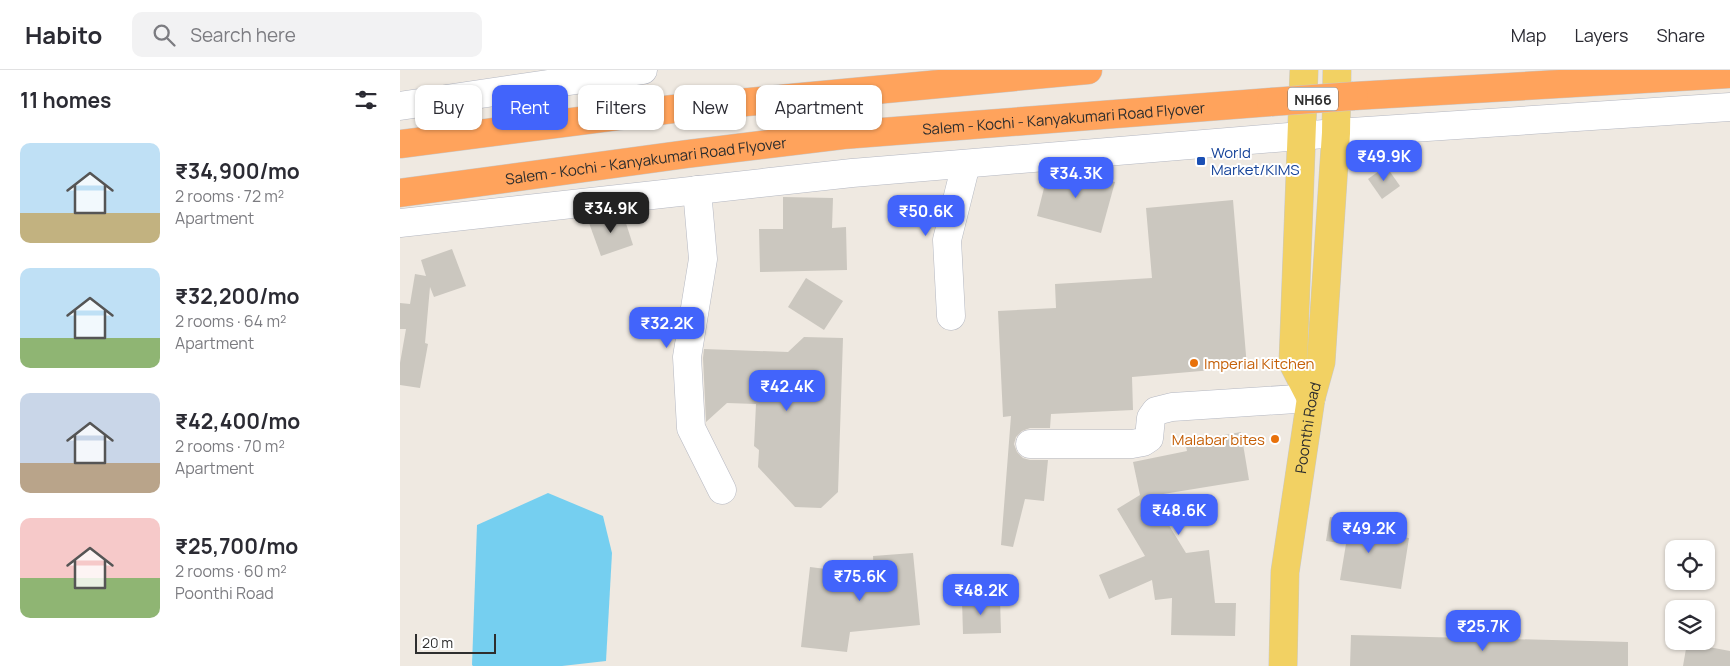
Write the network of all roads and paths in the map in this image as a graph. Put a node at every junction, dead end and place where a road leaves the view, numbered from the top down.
1 (643, 70) edge
2 (1088, 70) edge
3 (1304, 70) edge
4 (1337, 70) edge
5 (1730, 74) edge
6 (400, 106) edge
7 (1730, 107) edge
8 (1336, 133) junction
9 (1302, 136) junction
10 (400, 144) edge
11 (966, 164) junction
12 (697, 190) junction
13 (400, 194) edge
14 (400, 223) edge
15 (951, 316) dead end
16 (1311, 398) junction
17 (1030, 444) dead end
18 (722, 490) dead end
19 (1283, 666) edge

1 - 6 street
2 - 10 highway
3 - 9 main road
4 - 8 main road, Poonthi Road
5 - 13 highway, Salem - Kochi - Kanyakumari Road Flyover / NH66, bridge
7 - 8 street
8 - 9 street
8 - 16 main road, Poonthi Road
9 - 11 street
9 - 16 main road
11 - 12 street
11 - 15 street
12 - 14 street
12 - 18 street
16 - 17 street
16 - 19 main road, Poonthi Road

